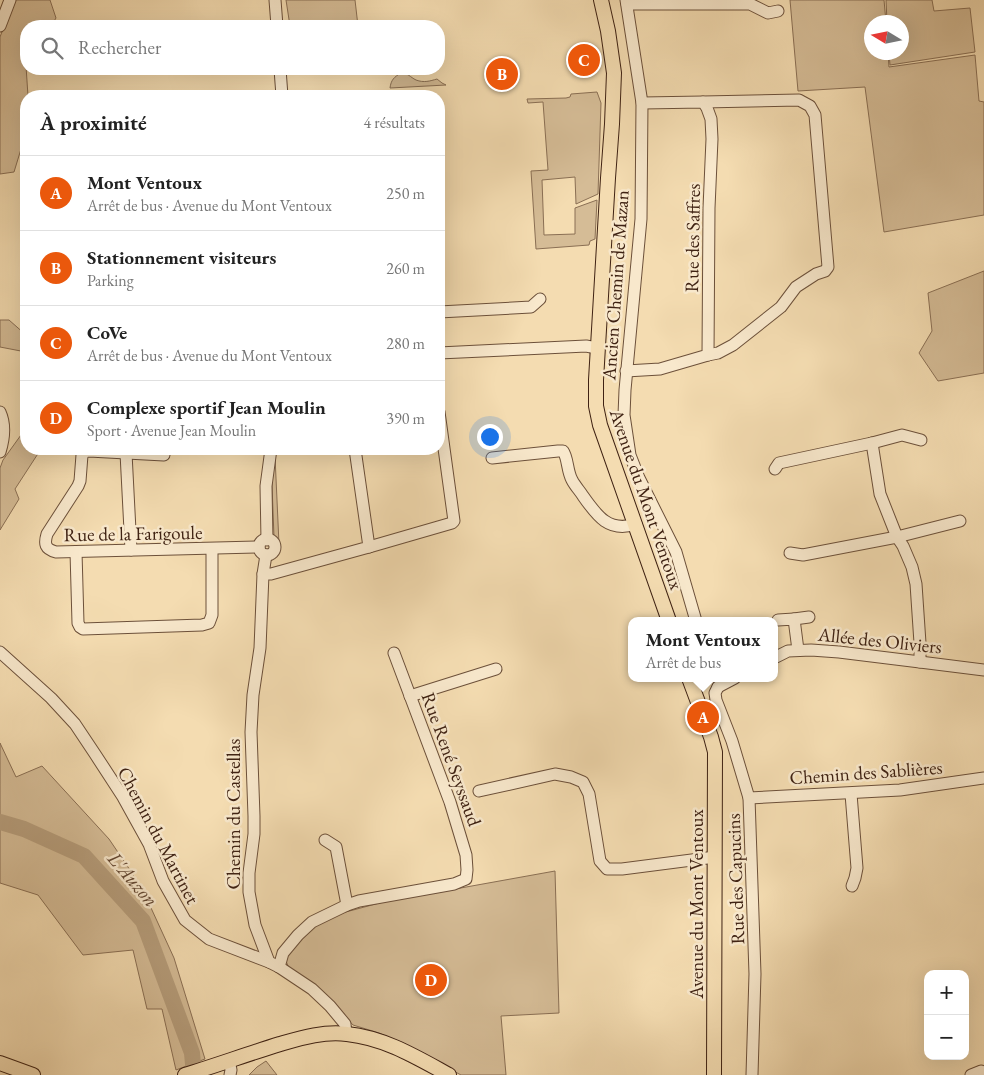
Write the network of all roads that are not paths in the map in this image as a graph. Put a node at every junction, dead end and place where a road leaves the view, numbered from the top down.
1 (10, 0) edge
2 (276, 0) edge
3 (594, 0) edge
4 (601, 0) edge
5 (626, 2) edge
6 (778, 11) dead end
7 (277, 20) edge
8 (0, 26) edge
9 (280, 75) edge
10 (282, 90) edge
11 (703, 102) junction
12 (642, 103) junction
13 (608, 178) junction
14 (540, 299) dead end
15 (445, 312) edge
16 (597, 348) junction
17 (445, 353) edge
18 (708, 355) junction
19 (626, 371) junction
20 (0, 412) edge
21 (920, 440) dead end
22 (872, 443) junction
23 (0, 452) edge
24 (445, 453) edge
25 (82, 455) edge
26 (126, 455) edge
27 (270, 455) edge
28 (356, 455) edge
29 (492, 458) dead end
30 (775, 469) dead end
31 (960, 521) dead end
32 (636, 524) junction
33 (897, 537) junction
34 (264, 547) junction
35 (369, 547) junction
36 (212, 549) junction
37 (131, 550) junction
38 (76, 552) junction
39 (790, 553) dead end
40 (264, 574) junction
41 (668, 617) edge
42 (695, 617) edge
43 (808, 617) dead end
44 (794, 619) junction
45 (778, 620) dead end
46 (798, 650) junction
47 (0, 652) edge
48 (394, 653) dead end
49 (778, 656) edge
50 (920, 662) junction
51 (496, 669) dead end
52 (984, 670) edge
53 (690, 682) edge
54 (716, 683) edge
55 (410, 696) junction
56 (732, 741) junction
57 (714, 746) junction
58 (984, 778) edge
59 (479, 791) dead end
60 (851, 794) junction
61 (750, 798) junction
62 (325, 840) dead end
63 (715, 857) junction
64 (852, 886) dead end
65 (347, 905) junction
66 (274, 964) junction
67 (346, 1034) junction
68 (229, 1060) junction
69 (1, 1064) edge
70 (984, 1072) edge
71 (33, 1075) edge
72 (185, 1075) edge
73 (230, 1075) edge
74 (449, 1075) edge
75 (714, 1075) edge
76 (752, 1075) edge
77 (971, 1075) edge

1 - 8 street
2 - 7 street
3 - 13 main road, Avenue du Mont Ventoux
4 - 13 main road, Avenue du Mont Ventoux
5 - 6 street
5 - 12 street, Ancien Chemin de Mazan
9 - 10 street
11 - 12 street
11 - 18 street, Rue des Saffres
11 - 18 street
12 - 19 street, Ancien Chemin de Mazan
13 - 16 main road, Avenue du Mont Ventoux
14 - 15 street
16 - 17 street
16 - 32 main road, Avenue du Mont Ventoux
18 - 19 street
19 - 42 street, Ancien Chemin de Mazan
20 - 23 street
21 - 22 street
22 - 30 street
22 - 33 street
24 - 35 street
25 - 38 street, Rue de la Farigoule
26 - 37 street
27 - 34 street, Chemin du Castellas
28 - 35 street
29 - 32 street
31 - 33 street
32 - 41 main road, Avenue du Mont Ventoux
33 - 39 street
33 - 50 street
34 - 36 street, Rue de la Farigoule
34 - 40 street, Chemin du Castellas
35 - 40 street
36 - 37 street, Rue de la Farigoule
36 - 38 street
37 - 38 street, Rue de la Farigoule
40 - 66 street, Chemin du Castellas
43 - 44 street
44 - 45 street
44 - 46 street
46 - 49 street, Allée des Oliviers
46 - 50 street, Allée des Oliviers
47 - 66 street, Chemin du Martinet
48 - 55 street, Rue René Seyssaud
50 - 52 street, Allée des Oliviers
51 - 55 street
53 - 57 main road, Avenue du Mont Ventoux
54 - 56 street, Rue des Capucins
55 - 65 street, Rue René Seyssaud
56 - 57 street
56 - 61 street, Rue des Capucins
57 - 63 main road, Avenue du Mont Ventoux
58 - 60 street, Chemin des Sablières
59 - 63 street
60 - 61 street, Chemin des Sablières
60 - 64 street
61 - 76 street, Rue des Capucins
62 - 65 street
63 - 75 main road, Avenue du Mont Ventoux
65 - 66 street
66 - 67 street
67 - 68 main road
67 - 74 main road
68 - 72 main road
68 - 73 street
69 - 71 main road
70 - 77 street

